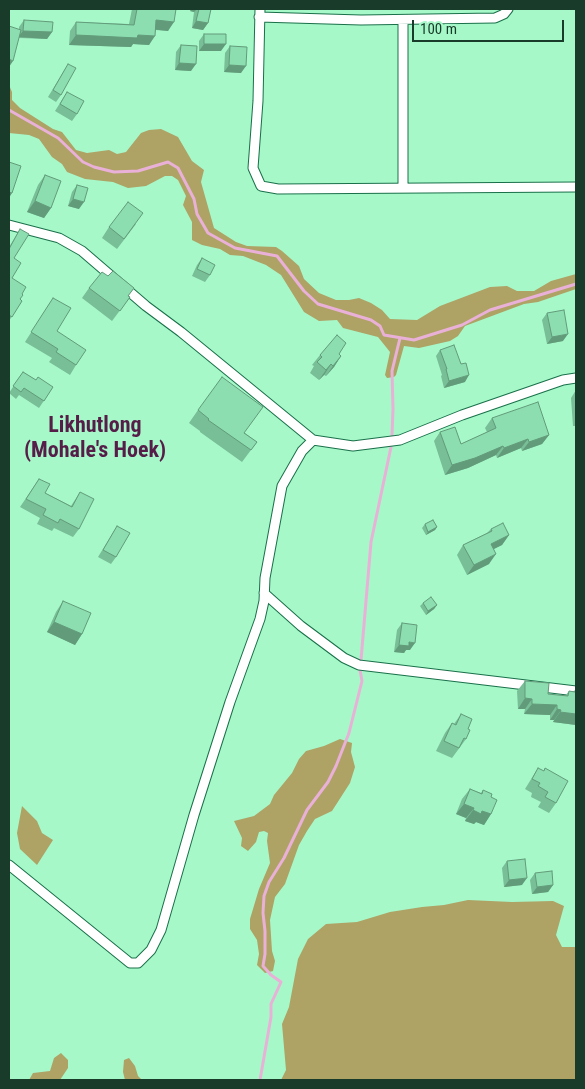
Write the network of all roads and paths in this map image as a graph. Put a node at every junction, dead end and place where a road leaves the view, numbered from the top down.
1 (508, 9) edge
2 (260, 13) edge
3 (403, 20) junction
4 (576, 186) edge
5 (403, 188) junction
6 (9, 225) edge
7 (576, 378) edge
8 (313, 440) junction
9 (264, 593) junction
10 (576, 691) edge
11 (9, 865) edge

1 - 3 street
2 - 3 street
2 - 5 street
3 - 5 street
4 - 5 street
6 - 8 street
7 - 8 street
8 - 9 street
9 - 10 street
9 - 11 street

